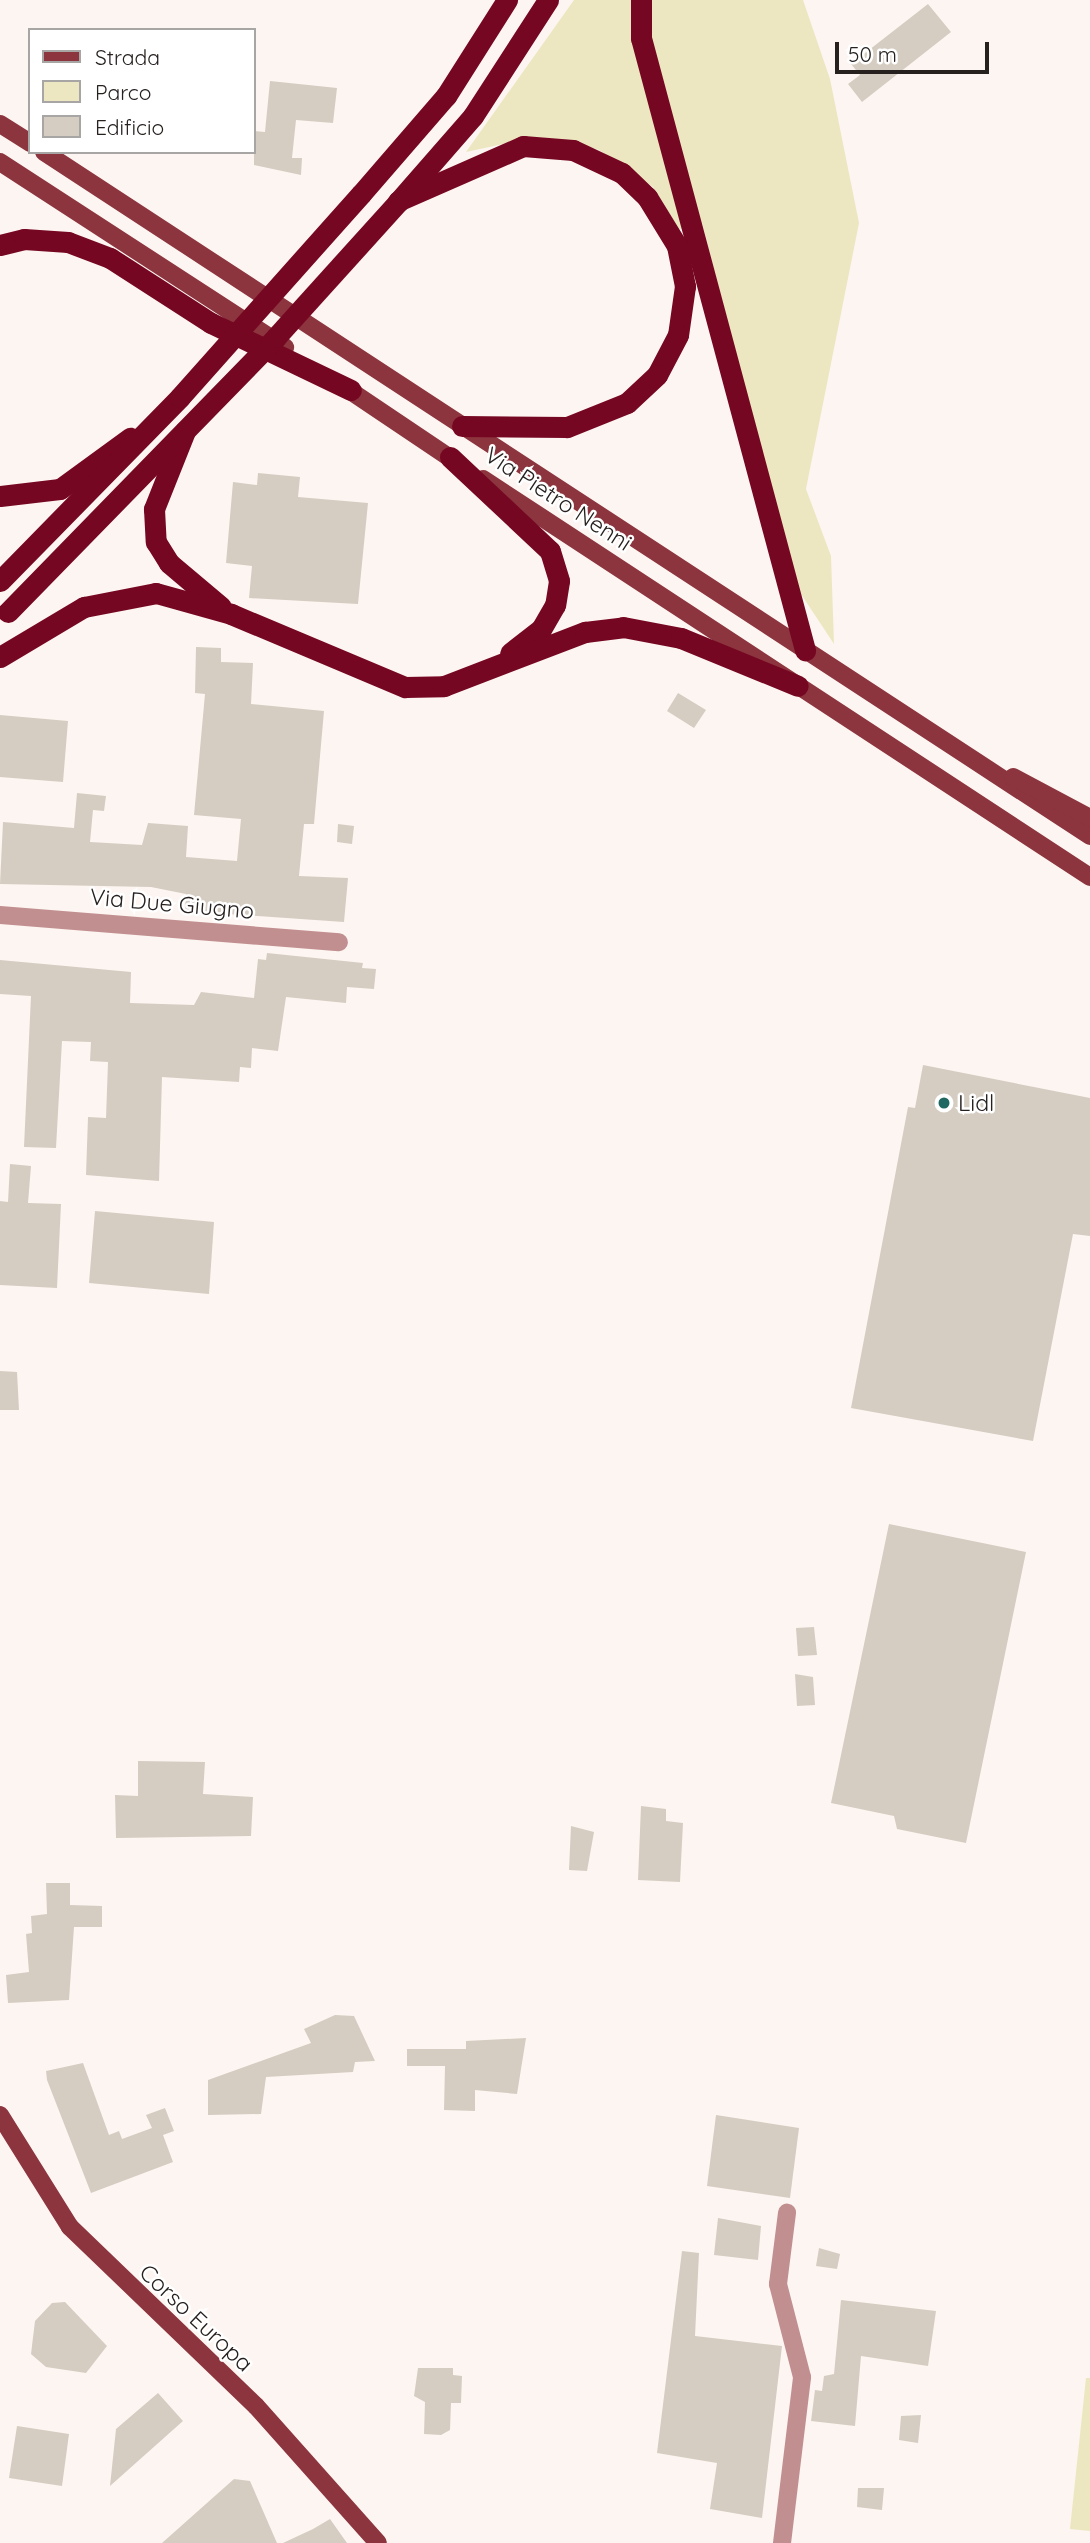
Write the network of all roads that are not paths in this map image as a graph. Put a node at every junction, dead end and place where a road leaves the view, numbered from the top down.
1 (507, 0) edge
2 (548, 0) edge
3 (640, 0) edge
4 (0, 124) edge
5 (28, 142) edge
6 (47, 154) edge
7 (0, 162) edge
8 (398, 202) junction
9 (0, 246) edge
10 (351, 390) junction
11 (180, 397) junction
12 (462, 426) junction
13 (185, 430) junction
14 (450, 457) junction
15 (0, 496) edge
16 (0, 581) edge
17 (231, 614) junction
18 (0, 619) edge
19 (805, 650) junction
20 (0, 657) edge
21 (473, 677) junction
22 (798, 686) junction
23 (974, 761) junction
24 (1090, 818) edge
25 (1090, 836) edge
26 (1090, 877) edge
27 (0, 915) edge
28 (339, 942) dead end
29 (0, 2115) edge
30 (787, 2213) dead end
31 (378, 2543) edge
32 (782, 2543) edge

1 - 11 highway, bridge
2 - 8 highway, bridge
3 - 19 highway
4 - 5 main road
6 - 12 main road, Via Pietro Nenni
7 - 10 main road, Via Pietro Nenni
8 - 12 highway
8 - 13 highway, bridge
9 - 10 highway
10 - 14 main road, Via Pietro Nenni
11 - 15 highway, bridge
11 - 16 highway, bridge
12 - 19 main road, Via Pietro Nenni
13 - 17 highway
13 - 18 highway, bridge
14 - 21 highway
14 - 22 main road, Via Pietro Nenni
17 - 20 highway
17 - 21 highway
19 - 23 main road, Via Pietro Nenni
21 - 22 highway
22 - 26 main road, Via Pietro Nenni
23 - 24 main road
23 - 25 main road, Via Pietro Nenni
27 - 28 street, Via Due Giugno
29 - 31 main road, Corso Europa
30 - 32 street

